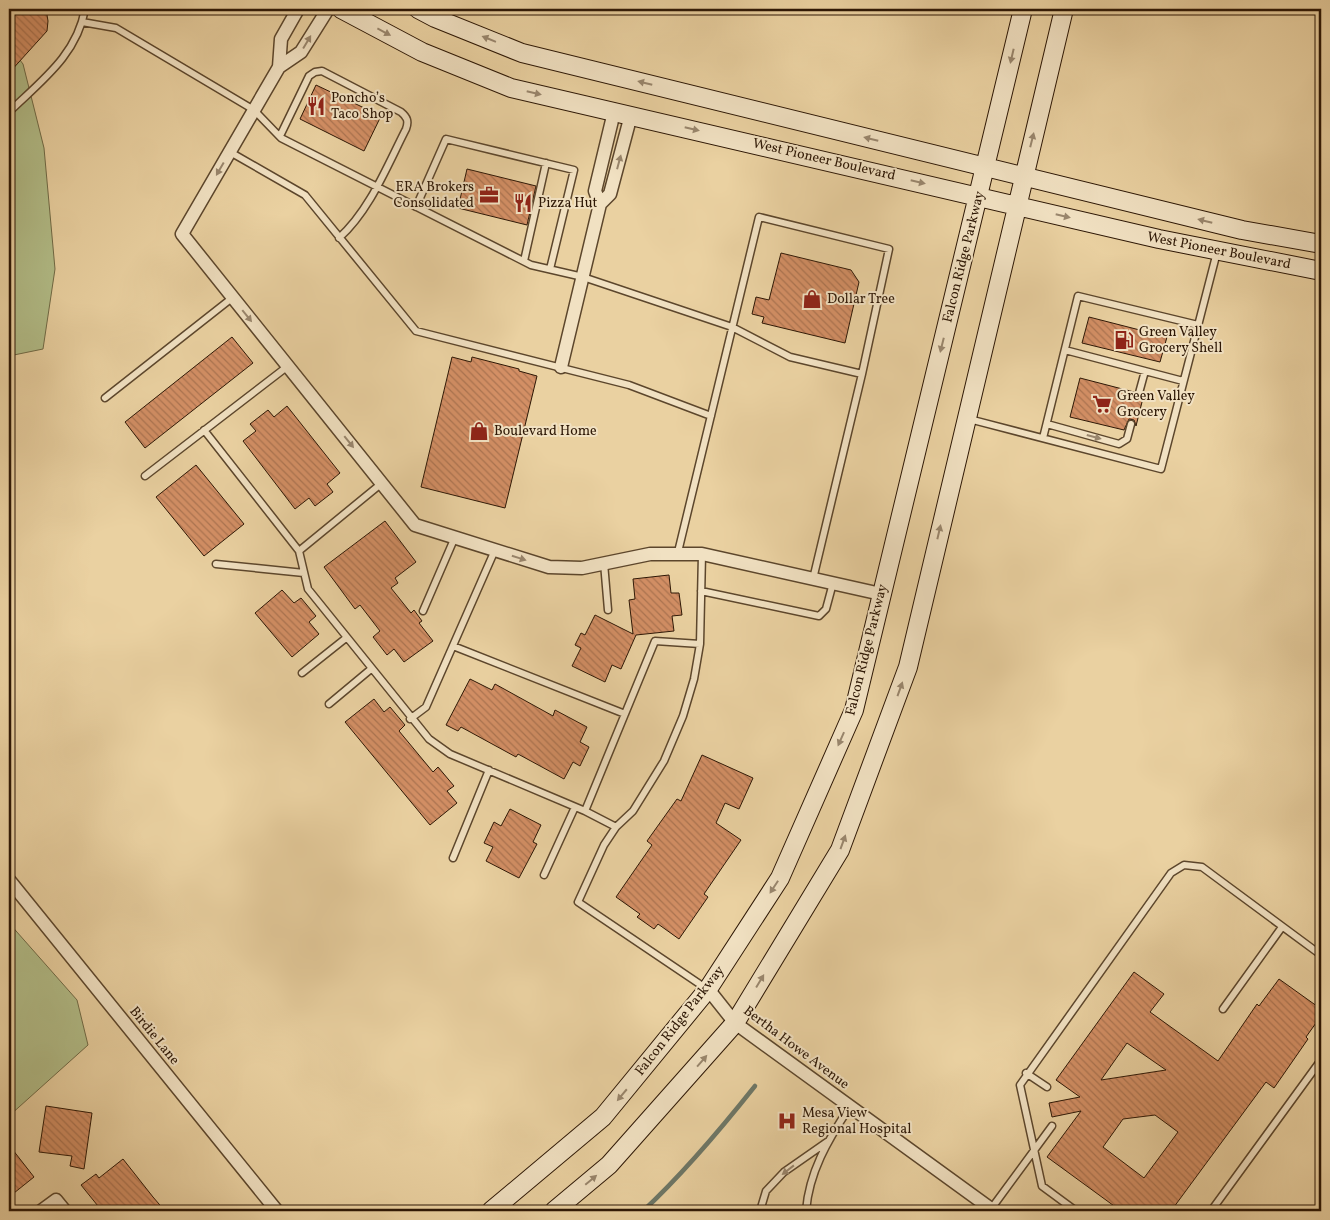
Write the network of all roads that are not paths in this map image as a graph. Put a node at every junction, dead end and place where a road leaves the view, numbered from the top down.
1 (85, 9) edge
2 (298, 9) edge
3 (328, 9) edge
4 (341, 9) edge
5 (418, 9) edge
6 (1023, 9) edge
7 (1064, 9) edge
8 (82, 22) junction
9 (279, 67) junction
10 (254, 110) junction
11 (9, 112) edge
12 (622, 113) junction
13 (280, 136) junction
14 (230, 152) junction
15 (546, 163) junction
16 (986, 168) junction
17 (1023, 176) junction
18 (376, 188) junction
19 (979, 196) junction
20 (1016, 204) junction
21 (416, 207) junction
22 (1280, 237) junction
23 (339, 238) junction
24 (1321, 244) edge
25 (1217, 250) junction
26 (524, 261) junction
27 (550, 269) junction
28 (1321, 271) edge
29 (582, 277) junction
30 (232, 298) junction
31 (1198, 325) junction
32 (732, 327) junction
33 (1065, 350) junction
34 (288, 366) junction
35 (560, 367) junction
36 (1145, 371) junction
37 (862, 374) junction
38 (1183, 381) junction
39 (1139, 393) dead end
40 (105, 398) dead end
41 (711, 416) junction
42 (966, 418) junction
43 (1047, 424) junction
44 (1131, 424) dead end
45 (204, 430) junction
46 (1043, 438) junction
47 (145, 476) dead end
48 (382, 483) junction
49 (455, 537) junction
50 (495, 550) junction
51 (299, 551) junction
52 (678, 552) junction
53 (702, 554) junction
54 (216, 564) dead end
55 (604, 564) junction
56 (304, 573) junction
57 (813, 579) junction
58 (832, 584) junction
59 (701, 591) junction
60 (881, 594) junction
61 (608, 610) dead end
62 (423, 611) dead end
63 (346, 638) junction
64 (700, 644) junction
65 (453, 646) junction
66 (371, 669) junction
67 (302, 673) dead end
68 (329, 704) dead end
69 (625, 714) junction
70 (410, 719) junction
71 (489, 770) junction
72 (575, 807) junction
73 (585, 811) junction
74 (616, 827) junction
75 (453, 858) dead end
76 (544, 875) dead end
77 (9, 880) edge
78 (1282, 927) junction
79 (1321, 955) edge
80 (708, 989) junction
81 (1223, 1009) dead end
82 (735, 1023) junction
83 (1321, 1060) edge
84 (1026, 1073) junction
85 (1047, 1087) dead end
86 (849, 1108) junction
87 (1052, 1126) dead end
88 (828, 1141) junction
89 (1034, 1152) junction
90 (992, 1210) edge
91 (41, 1211) edge
92 (65, 1211) edge
93 (277, 1211) edge
94 (491, 1211) edge
95 (554, 1211) edge
96 (760, 1211) edge
97 (806, 1211) edge
98 (1076, 1211) edge
99 (1211, 1211) edge

1 - 8 lane
2 - 9 street
9 -> 3 street
4 -> 12 main road, West Pioneer Boulevard
16 -> 5 main road, West Pioneer Boulevard
6 -> 16 main road, Falcon Ridge Parkway
17 -> 7 main road
8 - 10 lane
8 - 11 lane
9 - 10 street
10 - 13 lane
10 - 14 street
12 -> 19 main road, West Pioneer Boulevard
12 - 29 street
13 - 18 lane
13 - 18 lane
14 - 23 lane
14 -> 30 street
15 - 21 lane
15 - 26 lane
15 - 27 lane
16 - 17 main road, West Pioneer Boulevard
16 - 19 main road, Falcon Ridge Parkway
17 - 20 main road
22 -> 17 main road, West Pioneer Boulevard
18 - 21 lane
18 - 23 lane
19 - 20 main road, West Pioneer Boulevard
19 -> 60 main road, Falcon Ridge Parkway
20 -> 25 main road, West Pioneer Boulevard
20 - 42 main road
21 - 26 lane
22 - 24 main road, West Pioneer Boulevard
22 - 25 main road
23 - 35 lane
25 - 28 main road, West Pioneer Boulevard
25 - 31 lane
26 - 27 lane
27 - 29 lane
29 - 32 lane
29 - 35 street
30 -> 34 street
30 - 40 lane
31 - 33 lane
31 - 38 lane
32 - 37 lane
32 - 37 lane
32 - 41 lane
33 - 36 lane
33 - 43 lane
34 - 45 lane
34 -> 48 street
35 - 41 lane
36 - 38 lane
36 - 39 lane
37 - 57 lane
38 - 46 lane
41 - 52 lane
42 - 46 lane
82 -> 42 main road
43 -> 44 lane
43 - 46 lane
45 - 47 lane
45 - 51 lane
48 - 49 street
48 - 51 lane
49 - 50 street
49 - 62 lane
50 -> 55 street
50 - 65 lane
51 - 56 lane
52 - 53 street
52 - 55 street
53 - 57 street
53 - 59 lane
54 - 56 lane
55 - 61 lane
56 - 63 lane
57 - 58 street
58 - 59 lane
58 - 60 street
59 - 64 lane
60 -> 80 main road, Falcon Ridge Parkway
63 - 66 lane
63 - 67 lane
64 - 69 lane
64 - 74 lane
65 - 69 lane
65 - 70 lane
66 - 68 lane
66 - 70 lane
69 - 73 lane
70 - 71 lane
71 - 72 lane
71 - 75 lane
72 - 73 lane
72 - 76 lane
73 - 74 lane
74 - 80 lane
77 - 93 street, Birdie Lane
78 - 79 lane
78 - 81 lane
78 - 84 lane
80 - 82 street, Bertha Howe Avenue
80 -> 94 main road, Falcon Ridge Parkway
82 - 86 street, Bertha Howe Avenue
95 -> 82 main road
83 - 99 lane
84 - 85 lane
84 - 89 lane
86 - 88 lane
86 - 90 street, Bertha Howe Avenue
87 - 89 lane
88 -> 96 lane
88 - 97 lane
89 - 90 lane
89 - 98 lane
91 - 92 street

